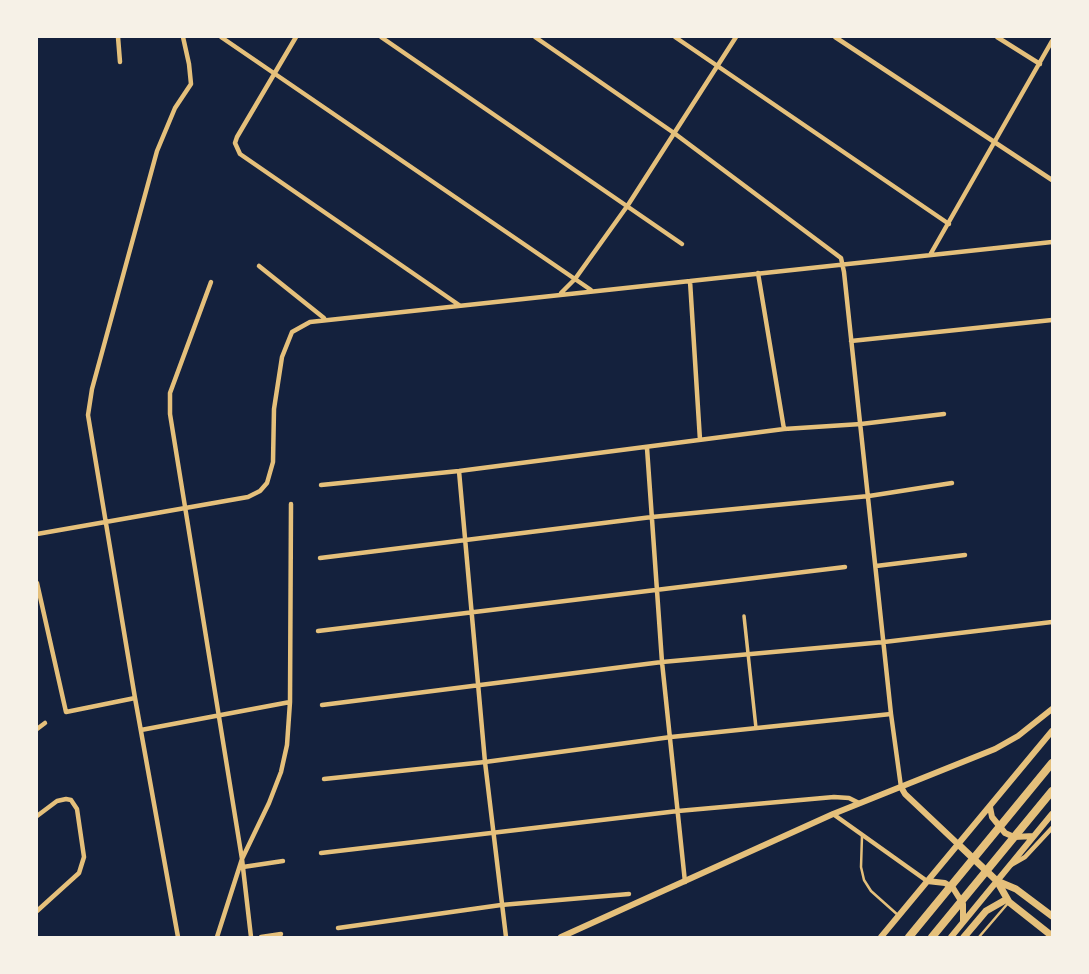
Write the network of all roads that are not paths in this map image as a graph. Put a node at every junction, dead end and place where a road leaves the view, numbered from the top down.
1 (118, 37) edge
2 (183, 37) edge
3 (222, 37) edge
4 (296, 37) edge
5 (380, 37) edge
6 (534, 37) edge
7 (675, 37) edge
8 (736, 37) edge
9 (835, 37) edge
10 (998, 37) edge
11 (1052, 41) edge
12 (120, 62) dead end
13 (1040, 64) junction
14 (716, 66) junction
15 (275, 71) junction
16 (674, 133) junction
17 (996, 143) junction
18 (1052, 180) edge
19 (628, 205) junction
20 (949, 223) junction
21 (1052, 242) edge
22 (682, 244) dead end
23 (930, 255) junction
24 (843, 264) junction
25 (259, 266) dead end
26 (758, 273) junction
27 (575, 279) junction
28 (690, 281) junction
29 (211, 282) dead end
30 (591, 290) junction
31 (561, 293) junction
32 (459, 305) junction
33 (325, 319) junction
34 (1052, 320) edge
35 (851, 341) junction
36 (944, 414) dead end
37 (861, 424) junction
38 (784, 429) junction
39 (700, 440) junction
40 (646, 448) junction
41 (458, 471) junction
42 (952, 483) dead end
43 (321, 485) dead end
44 (869, 496) junction
45 (291, 504) dead end
46 (185, 508) junction
47 (652, 517) junction
48 (107, 520) junction
49 (37, 534) edge
50 (464, 541) junction
51 (965, 555) dead end
52 (320, 558) dead end
53 (876, 566) junction
54 (845, 567) dead end
55 (37, 583) edge
56 (658, 589) junction
57 (471, 612) junction
58 (744, 616) dead end
59 (1052, 622) edge
60 (318, 631) dead end
61 (884, 642) junction
62 (748, 654) junction
63 (662, 662) junction
64 (478, 686) junction
65 (135, 698) junction
66 (290, 702) junction
67 (322, 705) dead end
68 (1052, 709) edge
69 (891, 714) junction
70 (219, 715) junction
71 (45, 723) dead end
72 (37, 729) edge
73 (757, 729) junction
74 (141, 730) junction
75 (1052, 731) edge
76 (671, 737) junction
77 (485, 762) junction
78 (1052, 763) edge
79 (324, 779) dead end
80 (901, 787) junction
81 (1052, 792) edge
82 (859, 803) junction
83 (990, 807) junction
84 (677, 811) junction
85 (834, 814) junction
86 (1052, 814) edge
87 (37, 816) edge
88 (1052, 828) edge
89 (493, 833) junction
90 (862, 835) junction
91 (1034, 836) junction
92 (959, 845) junction
93 (321, 853) dead end
94 (242, 859) junction
95 (283, 861) dead end
96 (1010, 866) junction
97 (243, 867) junction
98 (927, 881) junction
99 (998, 881) junction
100 (685, 883) junction
101 (629, 894) dead end
102 (1008, 901) junction
103 (501, 905) junction
104 (37, 911) edge
105 (899, 916) junction
106 (1052, 916) edge
107 (963, 923) junction
108 (338, 928) dead end
109 (281, 934) dead end
110 (1052, 936) edge
111 (178, 937) edge
112 (218, 937) edge
113 (251, 937) edge
114 (261, 937) edge
115 (506, 937) edge
116 (561, 937) edge
117 (881, 937) edge
118 (909, 937) edge
119 (932, 937) edge
120 (951, 937) edge
121 (964, 937) edge
122 (979, 937) edge

1 - 12 street
2 - 48 street
3 - 15 street
4 - 15 street
5 - 19 street
6 - 16 street
7 - 14 street
8 - 14 street
9 - 17 street
10 - 13 street
11 - 13 street
13 - 17 street
14 - 16 street
14 - 20 street
15 - 27 street
15 - 32 street
16 - 19 street
16 - 24 street
17 - 18 street
17 - 20 street
19 - 22 street
19 - 27 street
20 - 23 street
21 - 23 street
23 - 24 street
24 - 26 street
24 - 35 street
25 - 33 street
26 - 28 street
26 - 38 street
27 - 30 street
27 - 31 street
28 - 30 street
28 - 39 street
29 - 46 street
30 - 31 street
31 - 32 street
32 - 33 street
33 - 46 street
34 - 35 street
35 - 37 street
36 - 37 street
37 - 38 street
37 - 44 street
38 - 39 street
39 - 40 street
40 - 41 street
40 - 47 street
41 - 43 street
41 - 50 street
42 - 44 street
44 - 47 street
44 - 53 street
45 - 66 street
46 - 48 street
46 - 70 street
47 - 50 street
47 - 56 street
48 - 49 street
48 - 65 street
50 - 52 street
50 - 57 street
51 - 53 street
53 - 61 street
54 - 56 street
55 - 65 street
56 - 57 street
56 - 63 street
57 - 60 street
57 - 64 street
58 - 62 street
59 - 61 street
61 - 62 street
61 - 69 street
62 - 63 street
62 - 73 street
63 - 64 street
63 - 76 street
64 - 67 street
64 - 77 street
65 - 74 street
66 - 70 street
66 - 94 street
68 - 80 street
69 - 73 street
69 - 80 street
70 - 74 street
70 - 94 street
71 - 72 street
73 - 76 street
74 - 111 street
75 - 83 street
76 - 77 street
76 - 84 street
77 - 79 street
77 - 89 street
78 - 118 highway
80 - 82 street
80 - 92 street
81 - 119 highway
82 - 84 street
82 - 85 street
83 - 91 street
83 - 92 street
84 - 89 street
84 - 100 street
85 - 90 street
85 - 100 street
86 - 91 street
87 - 104 street
88 - 96 street
89 - 93 street
89 - 103 street
90 - 98 street
90 - 105 lane
91 - 96 street
92 - 98 street
92 - 99 main road
94 - 97 street
94 - 112 street
95 - 97 street
96 - 99 street
97 - 113 street
98 - 105 street
98 - 107 street
99 - 102 main road
99 - 106 main road
99 - 107 street
100 - 116 street
101 - 103 street
102 - 110 main road
102 - 121 main road
102 - 122 lane
103 - 108 street
103 - 115 street
105 - 117 street
107 - 120 street
109 - 114 street

